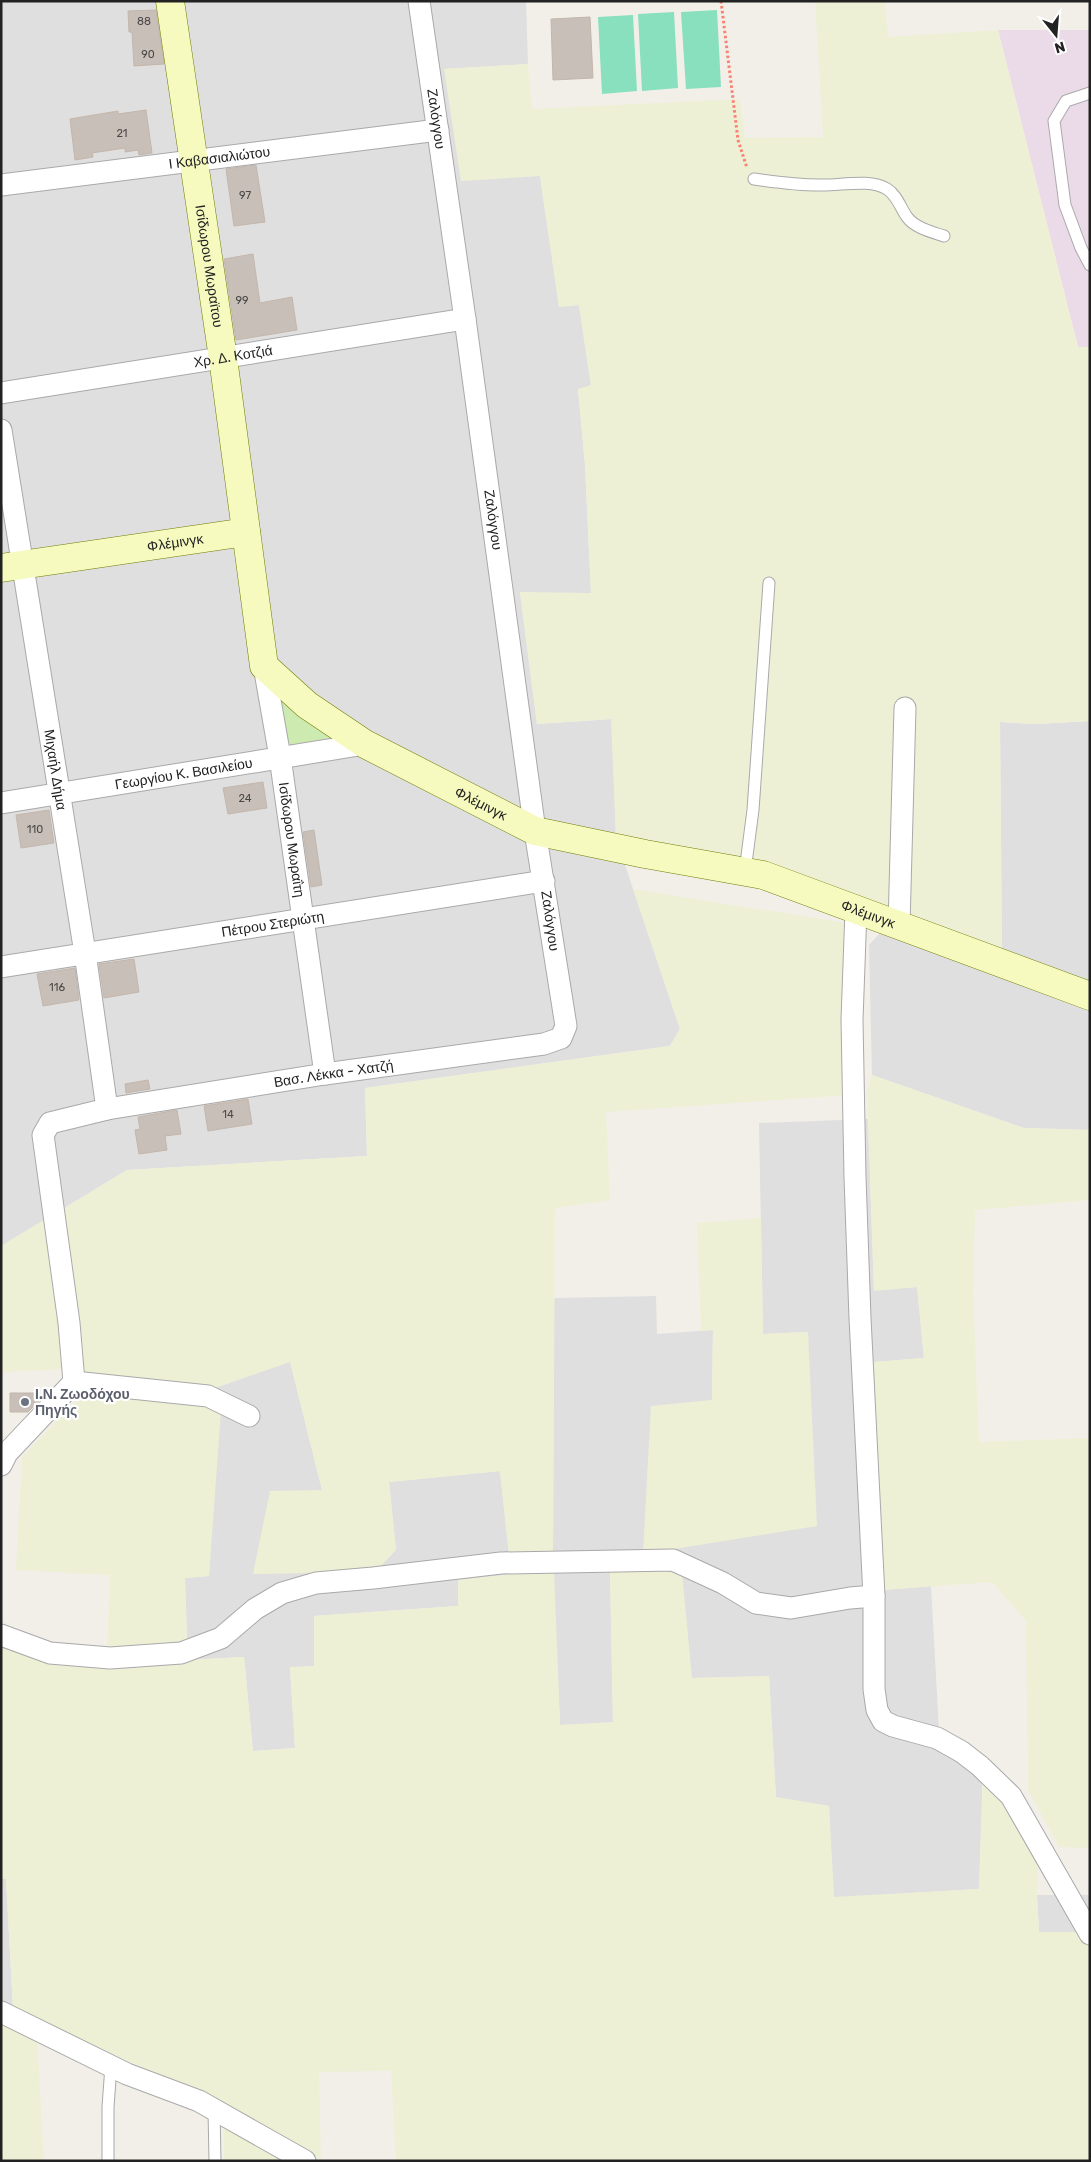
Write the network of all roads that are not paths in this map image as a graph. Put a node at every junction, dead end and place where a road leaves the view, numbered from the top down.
1 (170, 1) edge
2 (419, 1) edge
3 (1090, 93) edge
4 (438, 130) junction
5 (193, 161) junction
6 (754, 180) road end
7 (1, 185) edge
8 (944, 236) dead end
9 (1090, 265) edge
10 (465, 320) junction
11 (223, 358) junction
12 (1, 393) edge
13 (1, 430) edge
14 (246, 532) junction
15 (12, 566) edge
16 (769, 583) dead end
17 (264, 666) junction
18 (905, 708) dead end
19 (365, 744) junction
20 (280, 757) junction
21 (59, 794) junction
22 (1, 803) edge
23 (535, 831) junction
24 (745, 871) junction
25 (544, 881) junction
26 (856, 910) junction
27 (304, 918) junction
28 (899, 925) junction
29 (85, 953) junction
30 (1, 967) edge
31 (1090, 996) edge
32 (561, 1038) joint
33 (325, 1074) junction
34 (108, 1109) junction
35 (74, 1382) junction
36 (249, 1416) dead end
37 (1, 1465) edge
38 (874, 1596) junction
39 (1, 1635) edge
40 (1090, 1934) edge
41 (1, 2012) edge
42 (111, 2066) junction
43 (214, 2110) junction
44 (108, 2161) edge
45 (215, 2161) edge
46 (305, 2161) edge

1 - 5 street, Ισίδωρου Μωραϊτου
2 - 4 street, Ζαλόγγου
3 - 9 lane
4 - 5 street, Ι Καβασιαλιώτου
4 - 10 street, Ζαλόγγου
5 - 7 street, Ι Καβασιαλιώτου
5 - 11 street, Ισίδωρου Μωραϊτου
6 - 8 lane
10 - 11 street, Χρ. Δ. Κοτζιά
10 - 23 street, Ζαλόγγου
11 - 12 street, Χρ. Δ. Κοτζιά
11 - 14 street, Ισίδωρου Μωραϊτου
13 - 15 street, Μιχαήλ Δήμα
14 - 15 street, Φλέμινγκ
14 - 17 street
15 - 21 street, Μιχαήλ Δήμα
16 - 24 lane
17 - 19 street, Φλέμινγκ
17 - 20 street, Ισίδωρου Μωραΐτη
18 - 28 street
19 - 20 street, Γεωργίου Κ. Βασιλείου
19 - 23 street, Φλέμινγκ
20 - 21 street, Γεωργίου Κ. Βασιλείου
20 - 27 street, Ισίδωρου Μωραΐτη
21 - 22 street, Γεωργίου Κ. Βασιλείου
21 - 29 street, Μιχαήλ Δήμα
23 - 24 street, Φλέμινγκ
23 - 25 street, Ζαλόγγου
24 - 26 street, Φλέμινγκ
25 - 27 street, Πέτρου Στεριώτη
25 - 32 street, Ζαλόγγου
26 - 28 street, Φλέμινγκ
26 - 38 street
27 - 29 street, Πέτρου Στεριώτη
27 - 33 street, Ισίδωρου Μωραΐτη
28 - 31 street, Φλέμινγκ
29 - 30 street, Πέτρου Στεριώτη
29 - 34 street, Μιχαήλ Δήμα
32 - 33 street, Βασ. Λέκκα - Χατζή
33 - 34 street, Βασ. Λέκκα - Χατζή
34 - 35 street, Βασ. Λέκκα - Χατζή
35 - 36 street
35 - 37 street
38 - 39 street
38 - 40 street
41 - 42 street
42 - 43 street
42 - 44 lane
43 - 45 lane
43 - 46 street

